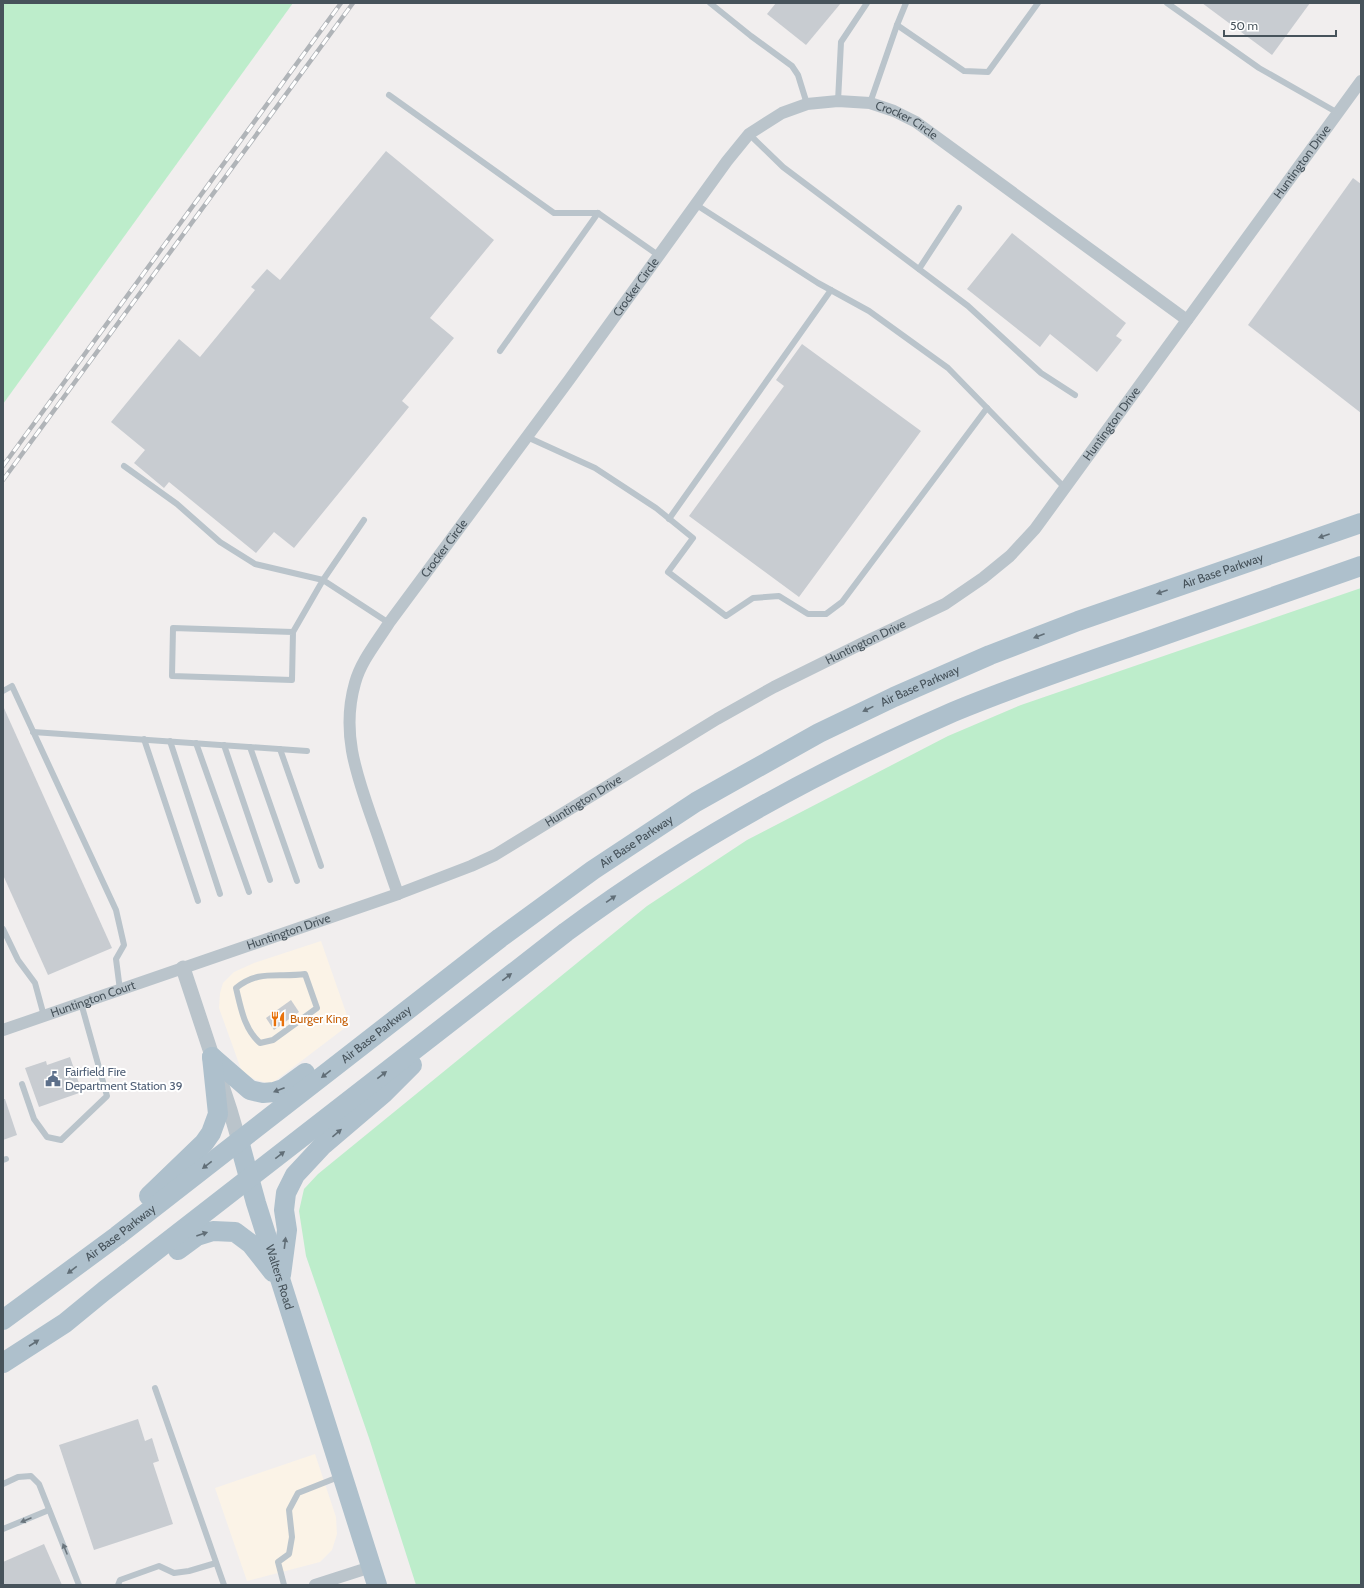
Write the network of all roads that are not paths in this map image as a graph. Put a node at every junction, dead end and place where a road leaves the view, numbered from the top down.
1 (710, 3) edge
2 (867, 3) edge
3 (906, 3) edge
4 (1038, 3) edge
5 (1167, 3) edge
6 (897, 25) junction
7 (1361, 81) edge
8 (388, 95) dead end
9 (838, 100) junction
10 (870, 103) junction
11 (807, 104) junction
12 (1338, 113) junction
13 (749, 134) junction
14 (695, 204) junction
15 (959, 208) dead end
16 (598, 213) junction
17 (658, 255) junction
18 (919, 269) junction
19 (831, 290) junction
20 (1187, 320) junction
21 (500, 351) dead end
22 (1075, 395) dead end
23 (987, 408) junction
24 (526, 437) junction
25 (124, 466) dead end
26 (1065, 488) junction
27 (669, 519) junction
28 (364, 520) dead end
29 (1361, 523) edge
30 (1361, 566) edge
31 (323, 580) junction
32 (389, 623) junction
33 (293, 632) junction
34 (3, 691) edge
35 (33, 732) junction
36 (144, 739) junction
37 (170, 742) junction
38 (196, 743) junction
39 (224, 745) junction
40 (250, 747) junction
41 (280, 749) junction
42 (307, 751) dead end
43 (321, 866) dead end
44 (270, 880) dead end
45 (297, 881) dead end
46 (249, 892) dead end
47 (220, 894) dead end
48 (398, 894) junction
49 (198, 901) dead end
50 (3, 929) edge
51 (183, 968) junction
52 (305, 974) joint
53 (451, 976) junction
54 (120, 990) junction
55 (482, 996) junction
56 (81, 1003) junction
57 (44, 1016) junction
58 (3, 1030) edge
59 (212, 1057) junction
60 (22, 1084) dead end
61 (239, 1141) junction
62 (249, 1178) junction
63 (117, 1236) junction
64 (280, 1281) junction
65 (3, 1320) edge
66 (65, 1323) junction
67 (3, 1363) edge
68 (155, 1388) dead end
69 (342, 1476) junction
70 (3, 1484) edge
71 (49, 1510) junction
72 (3, 1529) edge
73 (216, 1563) junction
74 (374, 1576) edge
75 (80, 1585) edge
76 (118, 1585) edge
77 (224, 1585) edge
78 (284, 1585) edge
79 (315, 1585) edge

1 - 11 lane
2 - 9 lane
3 - 6 lane
4 - 6 lane
5 - 12 lane
6 - 10 lane
7 - 12 street, Huntington Drive
8 - 16 lane
9 - 10 street, Crocker Circle
9 - 11 street, Crocker Circle
10 - 20 street, Crocker Circle
11 - 13 street, Crocker Circle
12 - 20 street, Huntington Drive
13 - 14 street, Crocker Circle
13 - 18 lane
14 - 17 street, Crocker Circle
14 - 19 lane
15 - 18 lane
16 - 17 lane
16 - 21 lane
17 - 24 street, Crocker Circle
18 - 22 lane
19 - 23 lane
19 - 27 lane
20 - 26 street, Huntington Drive
23 - 26 lane
23 - 27 lane
24 - 27 lane
24 - 32 street, Crocker Circle
25 - 31 lane
26 - 48 street, Huntington Drive
28 - 31 lane
29 -> 53 main road, Air Base Parkway
55 -> 30 main road
31 - 32 lane
31 - 33 lane
32 - 48 street, Crocker Circle
33 - 33 lane
34 - 35 lane
35 - 36 lane
35 - 54 lane
36 - 37 lane
36 - 49 lane
37 - 38 lane
37 - 47 lane
38 - 39 lane
38 - 46 lane
39 - 40 lane
39 - 44 lane
40 - 41 lane
40 - 45 lane
41 - 42 lane
41 - 43 lane
48 - 51 street, Huntington Drive
50 - 57 lane
51 - 54 street, Huntington Court
51 - 59 street, Walters Road
52 - 52 lane
53 -> 59 main road
53 -> 61 main road, Air Base Parkway
54 - 56 street, Huntington Court
62 -> 55 main road
64 -> 55 main road
56 - 57 street, Huntington Court
56 - 60 lane
57 - 58 street, Huntington Court
59 - 61 street, Walters Road
59 - 63 main road
61 - 62 main road, Walters Road
61 -> 63 main road, Air Base Parkway
62 - 64 main road, Walters Road
62 - 66 main road
63 -> 65 main road, Air Base Parkway
66 -> 64 main road
64 - 69 main road, Walters Road
67 -> 66 main road
68 - 73 lane
69 - 74 main road, Walters Road
69 - 78 lane
70 - 71 lane
71 -> 72 lane
75 -> 71 lane
73 - 76 lane
73 - 77 lane
74 - 79 street

